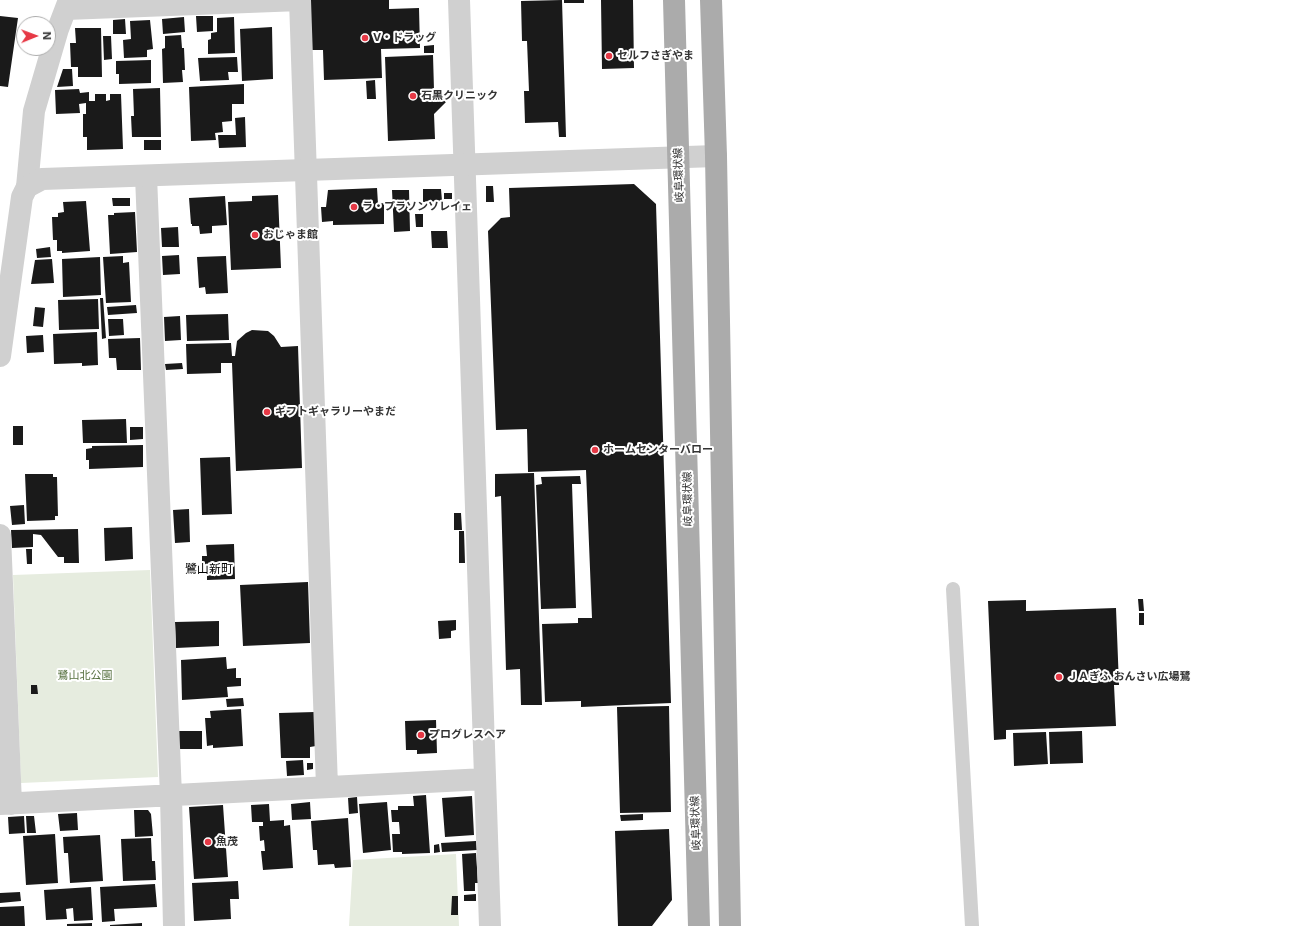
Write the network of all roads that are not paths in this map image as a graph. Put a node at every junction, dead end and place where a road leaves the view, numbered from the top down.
1 (300, 0) edge
2 (459, 0) edge
3 (674, 0) edge
4 (711, 0) edge
5 (67, 4) edge
6 (716, 156) junction
7 (679, 158) junction
8 (464, 165) junction
9 (306, 171) junction
10 (146, 176) junction
11 (27, 187) junction
12 (0, 356) edge
13 (0, 535) edge
14 (953, 589) dead end
15 (485, 779) junction
16 (328, 787) junction
17 (171, 796) junction
18 (5, 804) edge
19 (174, 926) edge
20 (490, 926) edge
21 (699, 926) edge
22 (730, 926) edge
23 (972, 926) edge

1 - 5 street
1 - 9 street
2 - 8 street
3 - 7 main road, 岐阜環状線
4 - 6 main road
5 - 11 street
6 - 7 street
6 - 22 main road
7 - 8 street
7 - 21 main road, 岐阜環状線
8 - 9 street
8 - 15 street
9 - 10 street
9 - 16 street
10 - 11 street
10 - 17 street
11 - 12 street
13 - 18 street
14 - 23 lane
15 - 16 street
15 - 20 street
16 - 17 street
17 - 18 street
17 - 19 street

